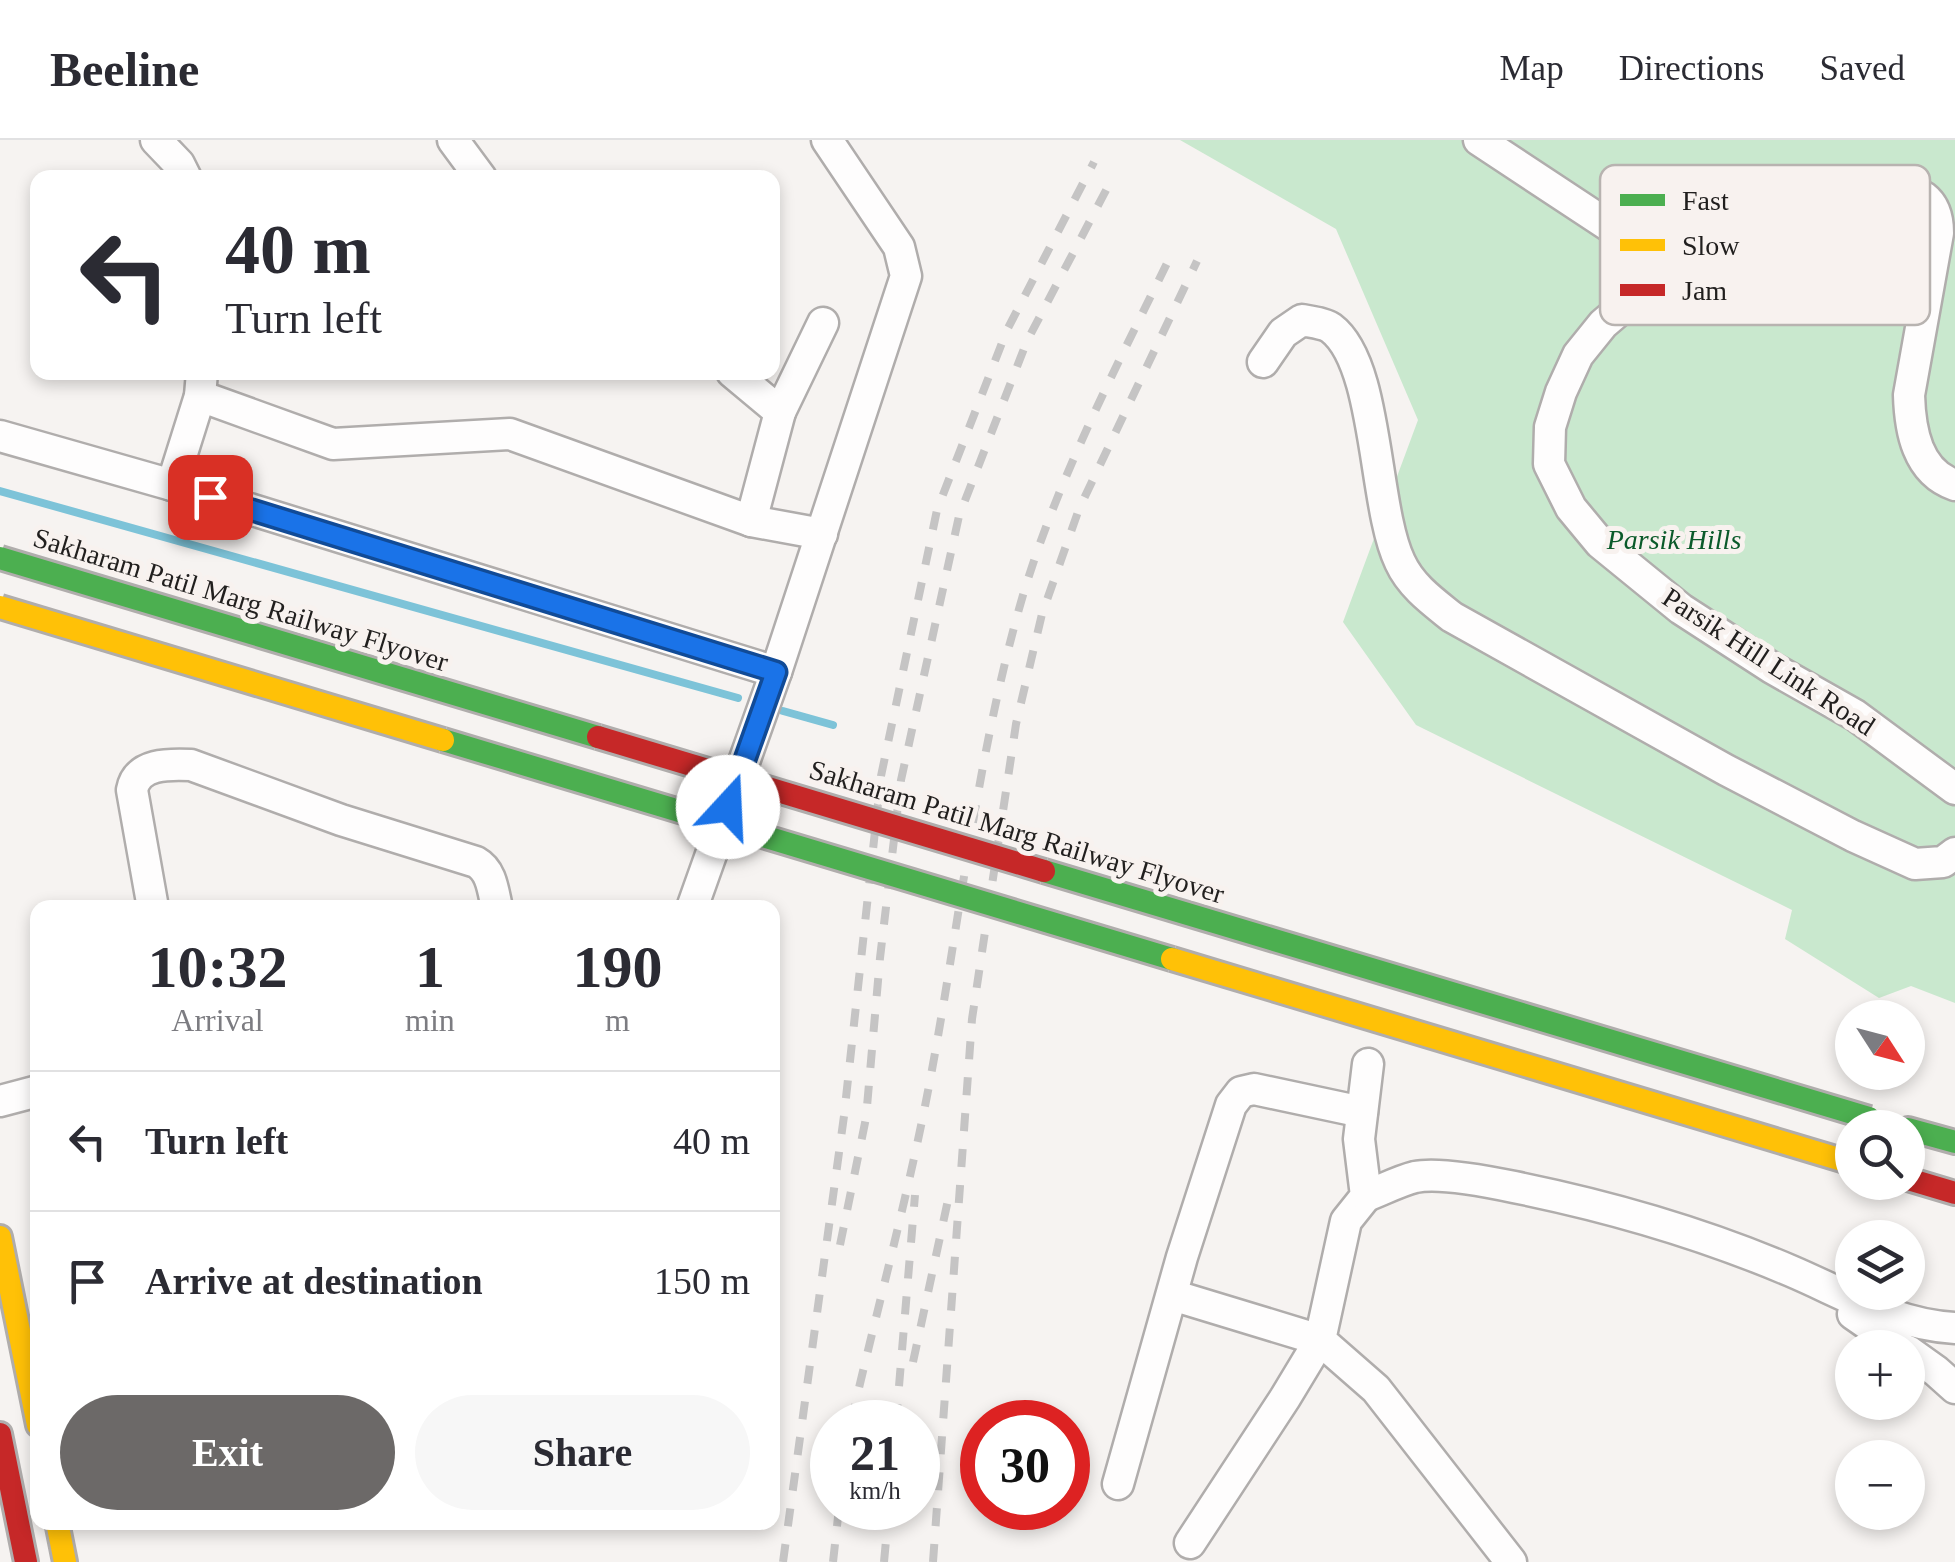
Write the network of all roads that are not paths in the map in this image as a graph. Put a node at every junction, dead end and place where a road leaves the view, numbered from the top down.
1 (156, 140) edge
2 (452, 140) edge
3 (826, 140) edge
4 (1479, 140) edge
5 (182, 170) edge
6 (475, 170) edge
7 (1930, 202) edge
8 (1600, 219) edge
9 (1930, 279) edge
10 (823, 323) dead end
11 (1602, 325) edge
12 (1922, 325) edge
13 (1263, 362) dead end
14 (742, 380) edge
15 (201, 384) edge
16 (780, 412) junction
17 (0, 436) edge
18 (172, 485) junction
19 (1955, 485) edge
20 (751, 521) junction
21 (822, 534) junction
22 (0, 558) edge
23 (0, 606) edge
24 (776, 672) junction
25 (1955, 789) edge
26 (1955, 853) edge
27 (152, 900) edge
28 (495, 900) edge
29 (695, 900) edge
30 (1368, 1064) dead end
31 (30, 1092) edge
32 (0, 1101) edge
33 (1841, 1110) edge
34 (1362, 1112) junction
35 (1925, 1134) edge
36 (1955, 1142) edge
37 (1835, 1157) edge
38 (1925, 1184) edge
39 (1955, 1193) edge
40 (1366, 1196) junction
41 (0, 1237) edge
42 (1789, 1270) junction
43 (1172, 1295) junction
44 (1955, 1328) edge
45 (1877, 1330) edge
46 (1320, 1340) junction
47 (1925, 1363) edge
48 (30, 1385) edge
49 (1955, 1388) edge
50 (0, 1434) edge
51 (1118, 1484) dead end
52 (59, 1530) edge
53 (1190, 1544) dead end
54 (1508, 1561) edge
55 (26, 1562) edge
56 (65, 1562) edge

1 - 5 street
2 - 6 street
3 - 21 street
4 - 8 street
7 - 9 street, Parsik Hill Link Road
10 - 16 street
11 - 25 street, Parsik Hill Link Road
12 - 19 street, Parsik Hill Link Road
13 - 26 street
14 - 16 street
15 - 18 street
15 - 20 street
16 - 20 street
17 - 18 street
18 - 24 street
20 - 21 street
21 - 24 street
22 - 33 main road, Sakharam Patil Marg Railway Flyover, bridge
23 - 37 main road, bridge
24 - 29 street
27 - 28 street
30 - 34 street
31 - 32 street
34 - 40 street
34 - 43 street
35 - 36 main road, Sakharam Patil Marg Railway Flyover
38 - 39 main road
40 - 42 street
40 - 46 street
41 - 48 main road
42 - 44 street
42 - 45 street
43 - 46 street
43 - 51 street
46 - 53 street
46 - 54 street
47 - 49 street
50 - 55 main road
52 - 56 main road

